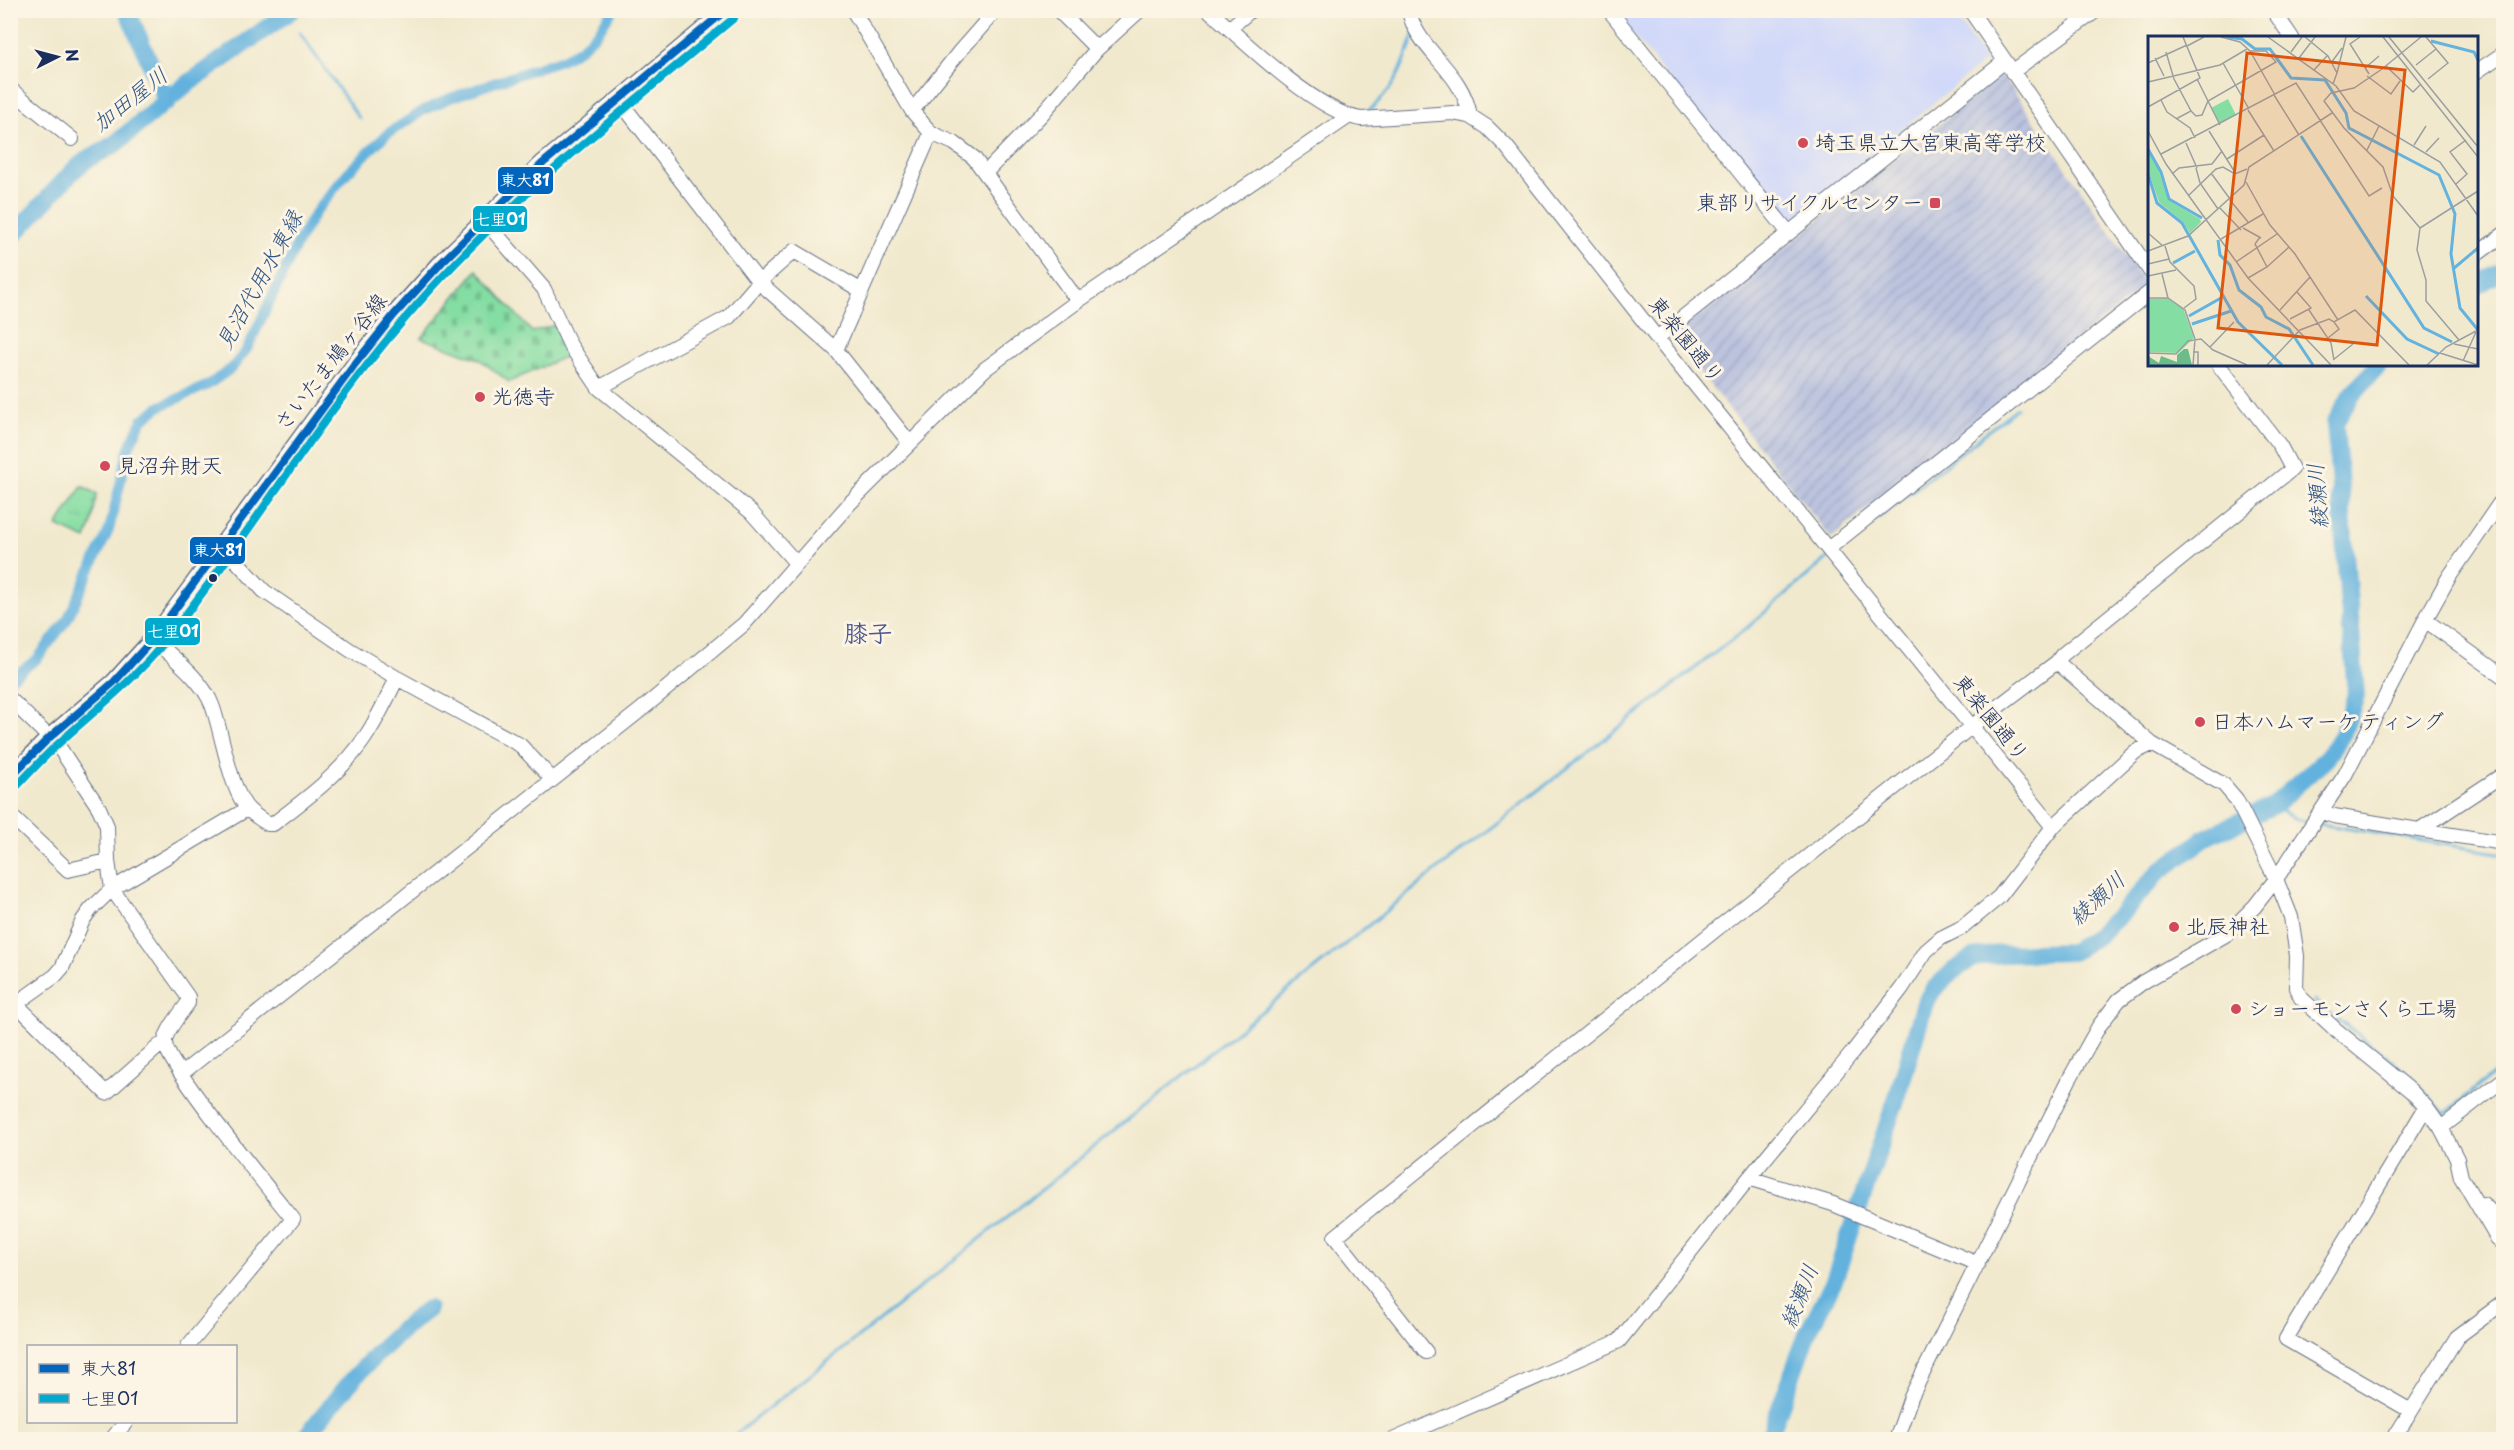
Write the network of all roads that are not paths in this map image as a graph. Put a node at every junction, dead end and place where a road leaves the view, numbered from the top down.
1 (727, 10) edge
2 (853, 10) edge
3 (996, 10) edge
4 (1058, 10) edge
5 (1140, 10) edge
6 (1209, 10) edge
7 (1251, 10) edge
8 (1609, 10) edge
9 (1970, 10) edge
10 (2097, 10) edge
11 (2273, 10) edge
12 (1412, 12) edge
13 (1230, 28) junction
14 (2291, 36) edge
15 (1097, 49) junction
16 (2504, 53) edge
17 (2009, 66) junction
18 (2478, 71) edge
19 (10, 89) edge
20 (619, 100) junction
21 (912, 111) junction
22 (1470, 116) junction
23 (1348, 117) junction
24 (931, 133) junction
25 (72, 139) dead end
26 (986, 172) junction
27 (484, 220) junction
28 (1789, 233) junction
29 (2504, 234) edge
30 (2478, 254) edge
31 (2148, 268) edge
32 (759, 282) junction
33 (862, 291) junction
34 (2148, 294) edge
35 (1077, 300) junction
36 (1657, 338) junction
37 (836, 350) junction
38 (2220, 366) edge
39 (599, 388) junction
40 (909, 442) junction
41 (2504, 497) edge
42 (221, 544) junction
43 (1828, 549) junction
44 (796, 563) junction
45 (2425, 620) junction
46 (153, 639) junction
47 (2057, 662) junction
48 (2504, 677) edge
49 (397, 678) junction
50 (10, 699) edge
51 (1971, 727) junction
52 (50, 737) junction
53 (2152, 744) junction
54 (2504, 774) edge
55 (10, 778) edge
56 (552, 779) junction
57 (247, 809) junction
58 (10, 815) edge
59 (2321, 815) junction
60 (2053, 827) junction
61 (2419, 830) junction
62 (2504, 843) edge
63 (108, 861) junction
64 (2276, 879) junction
65 (112, 889) junction
66 (13, 1006) edge
67 (165, 1044) junction
68 (181, 1074) junction
69 (2502, 1084) edge
70 (2426, 1107) junction
71 (2441, 1128) junction
72 (1749, 1178) junction
73 (2498, 1228) edge
74 (2504, 1244) edge
75 (2504, 1256) edge
76 (1978, 1264) junction
77 (2504, 1302) edge
78 (190, 1345) edge
79 (1426, 1352) dead end
80 (2410, 1411) junction
81 (125, 1423) edge
82 (111, 1440) edge
83 (1393, 1440) edge
84 (1896, 1440) edge
85 (2393, 1440) edge

1 - 20 main road, さいたま鳩ヶ谷線
2 - 21 street
3 - 21 street
4 - 15 street
5 - 15 street
6 - 13 street
7 - 13 street
8 - 28 street
9 - 17 street
10 - 17 street
11 - 14 street
12 - 22 street
13 - 23 street
15 - 26 street
16 - 18 street
17 - 28 street
17 - 31 street
19 - 25 street
20 - 27 main road, さいたま鳩ヶ谷線
20 - 32 street
21 - 24 street
22 - 23 street
22 - 36 street, 東楽園通り
23 - 35 street
24 - 26 street
24 - 33 street
26 - 35 street
27 - 39 street
27 - 42 main road, さいたま鳩ヶ谷線
28 - 36 street
29 - 30 street
32 - 33 street
32 - 37 street
32 - 39 street
33 - 37 street
34 - 43 street
35 - 40 street
36 - 43 street, 東楽園通り
37 - 40 street
38 - 47 street
39 - 44 street
40 - 44 street
41 - 45 street
42 - 46 main road, さいたま鳩ヶ谷線
42 - 49 street
43 - 51 street, 東楽園通り
44 - 56 street
45 - 48 street
45 - 59 street
46 - 52 main road, さいたま鳩ヶ谷線
46 - 57 street
47 - 51 street
47 - 53 street
49 - 56 street
49 - 57 street
50 - 52 street
51 - 60 street, 東楽園通り
51 - 79 street
52 - 55 main road, さいたま鳩ヶ谷線
52 - 63 street
53 - 60 street
53 - 64 street
54 - 61 street
56 - 68 street
57 - 65 street
58 - 63 street
59 - 61 street
59 - 64 street
60 - 72 street
61 - 62 street
63 - 65 street
64 - 70 street
64 - 76 street
65 - 66 street
65 - 67 street
66 - 67 street
67 - 68 street
68 - 78 street
69 - 71 street
70 - 71 street
70 - 80 street
71 - 73 street
72 - 76 street
72 - 83 street
73 - 74 street
73 - 75 street
76 - 84 street
77 - 80 street
80 - 85 street
81 - 82 street

